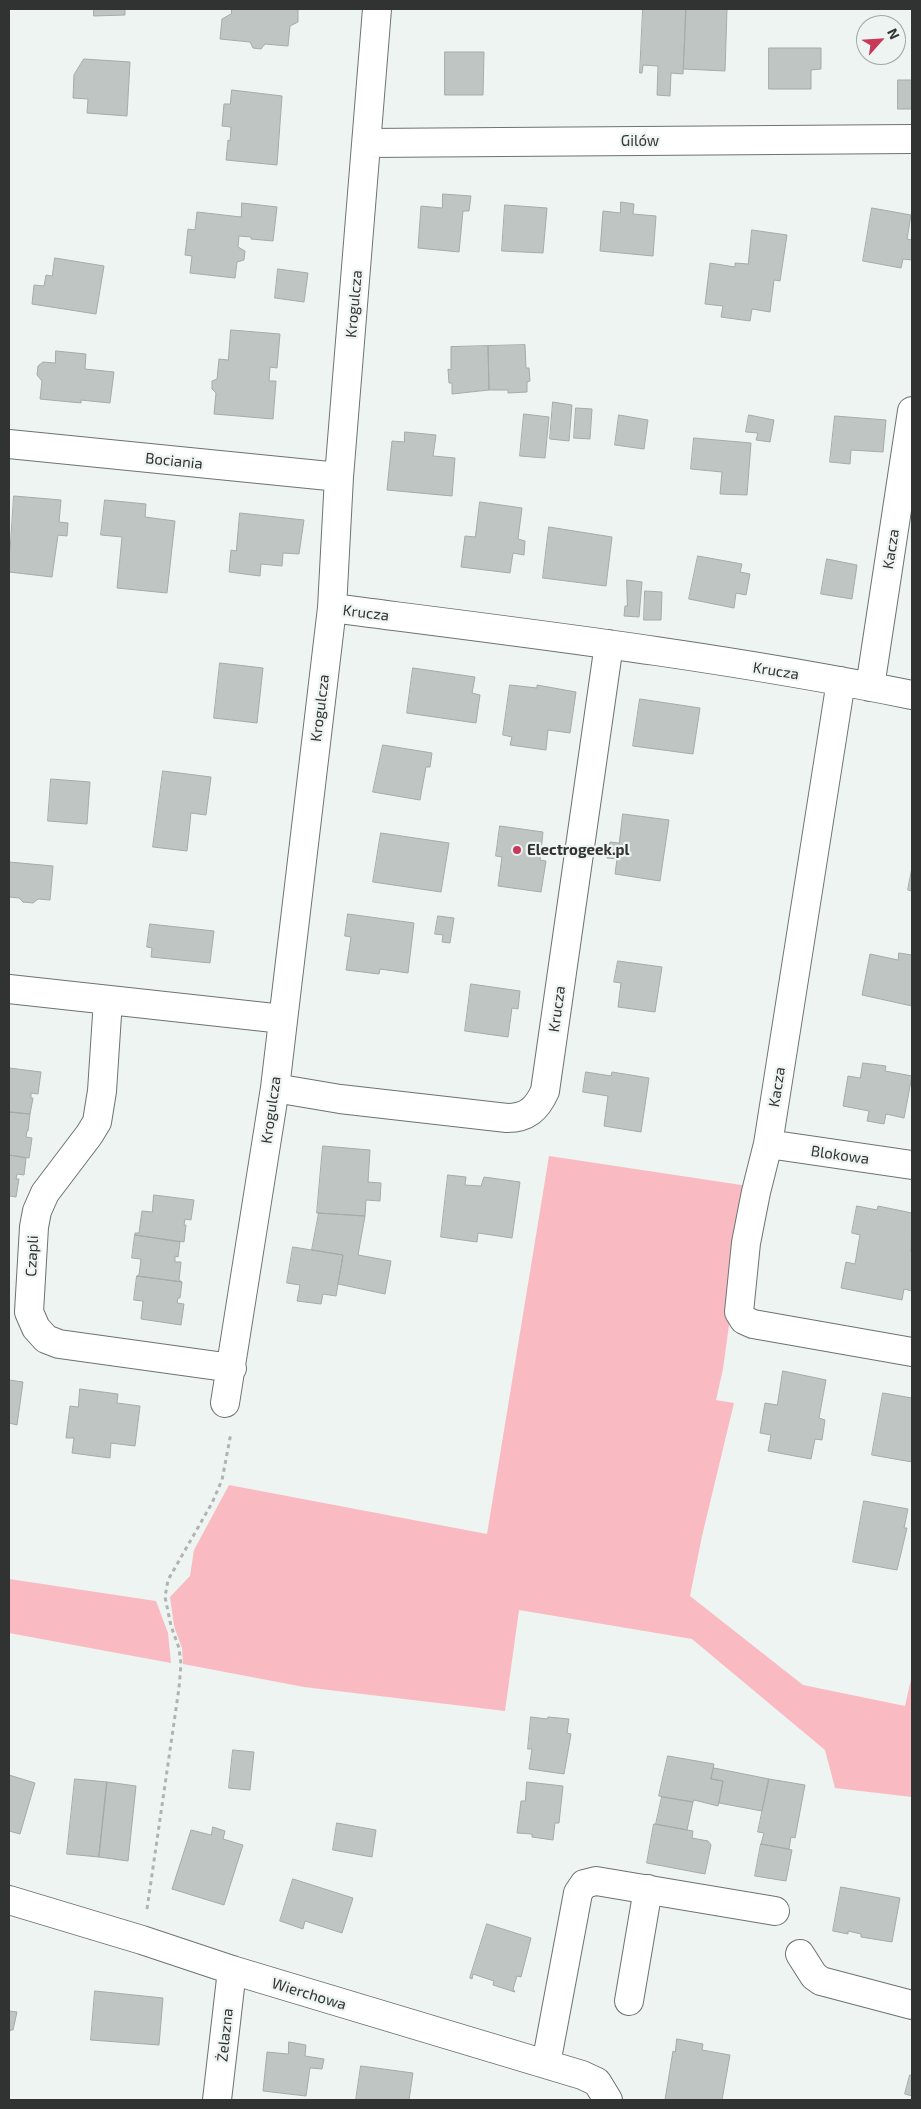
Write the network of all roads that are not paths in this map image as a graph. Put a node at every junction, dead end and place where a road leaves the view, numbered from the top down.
1 (377, 9) edge
2 (912, 139) edge
3 (367, 143) junction
4 (912, 411) edge
5 (9, 444) edge
6 (339, 477) junction
7 (332, 608) junction
8 (609, 644) junction
9 (841, 681) junction
10 (870, 686) junction
11 (912, 695) edge
12 (9, 989) edge
13 (108, 1000) junction
14 (283, 1019) junction
15 (275, 1088) junction
16 (768, 1144) junction
17 (912, 1165) edge
18 (912, 1352) edge
19 (232, 1368) junction
20 (225, 1402) road end
21 (648, 1889) junction
22 (9, 1900) edge
23 (775, 1911) dead end
24 (800, 1954) dead end
25 (232, 1970) junction
26 (629, 2001) dead end
27 (912, 2005) edge
28 (546, 2064) junction
29 (607, 2097) edge
30 (217, 2100) edge

1 - 3 street, Krogulcza
2 - 3 street, Gilów
3 - 6 street, Krogulcza
4 - 10 street, Kacza
5 - 6 street, Bociania
6 - 7 street, Krogulcza
7 - 8 street, Krucza
7 - 14 street, Krogulcza
8 - 9 street, Krucza
8 - 15 street, Krucza
9 - 10 street, Krucza
9 - 16 street, Kacza
10 - 11 street, Krucza
12 - 13 street
13 - 14 street
13 - 19 street, Czapli
14 - 15 street, Krogulcza
15 - 19 street, Krogulcza
16 - 17 street, Blokowa
16 - 18 street, Kacza
19 - 20 street, Krogulcza
21 - 23 street
21 - 26 street
21 - 28 street
22 - 25 street, Wierchowa
24 - 27 street
25 - 28 street, Wierchowa
25 - 30 street, Żelazna
28 - 29 street, Wierchowa

